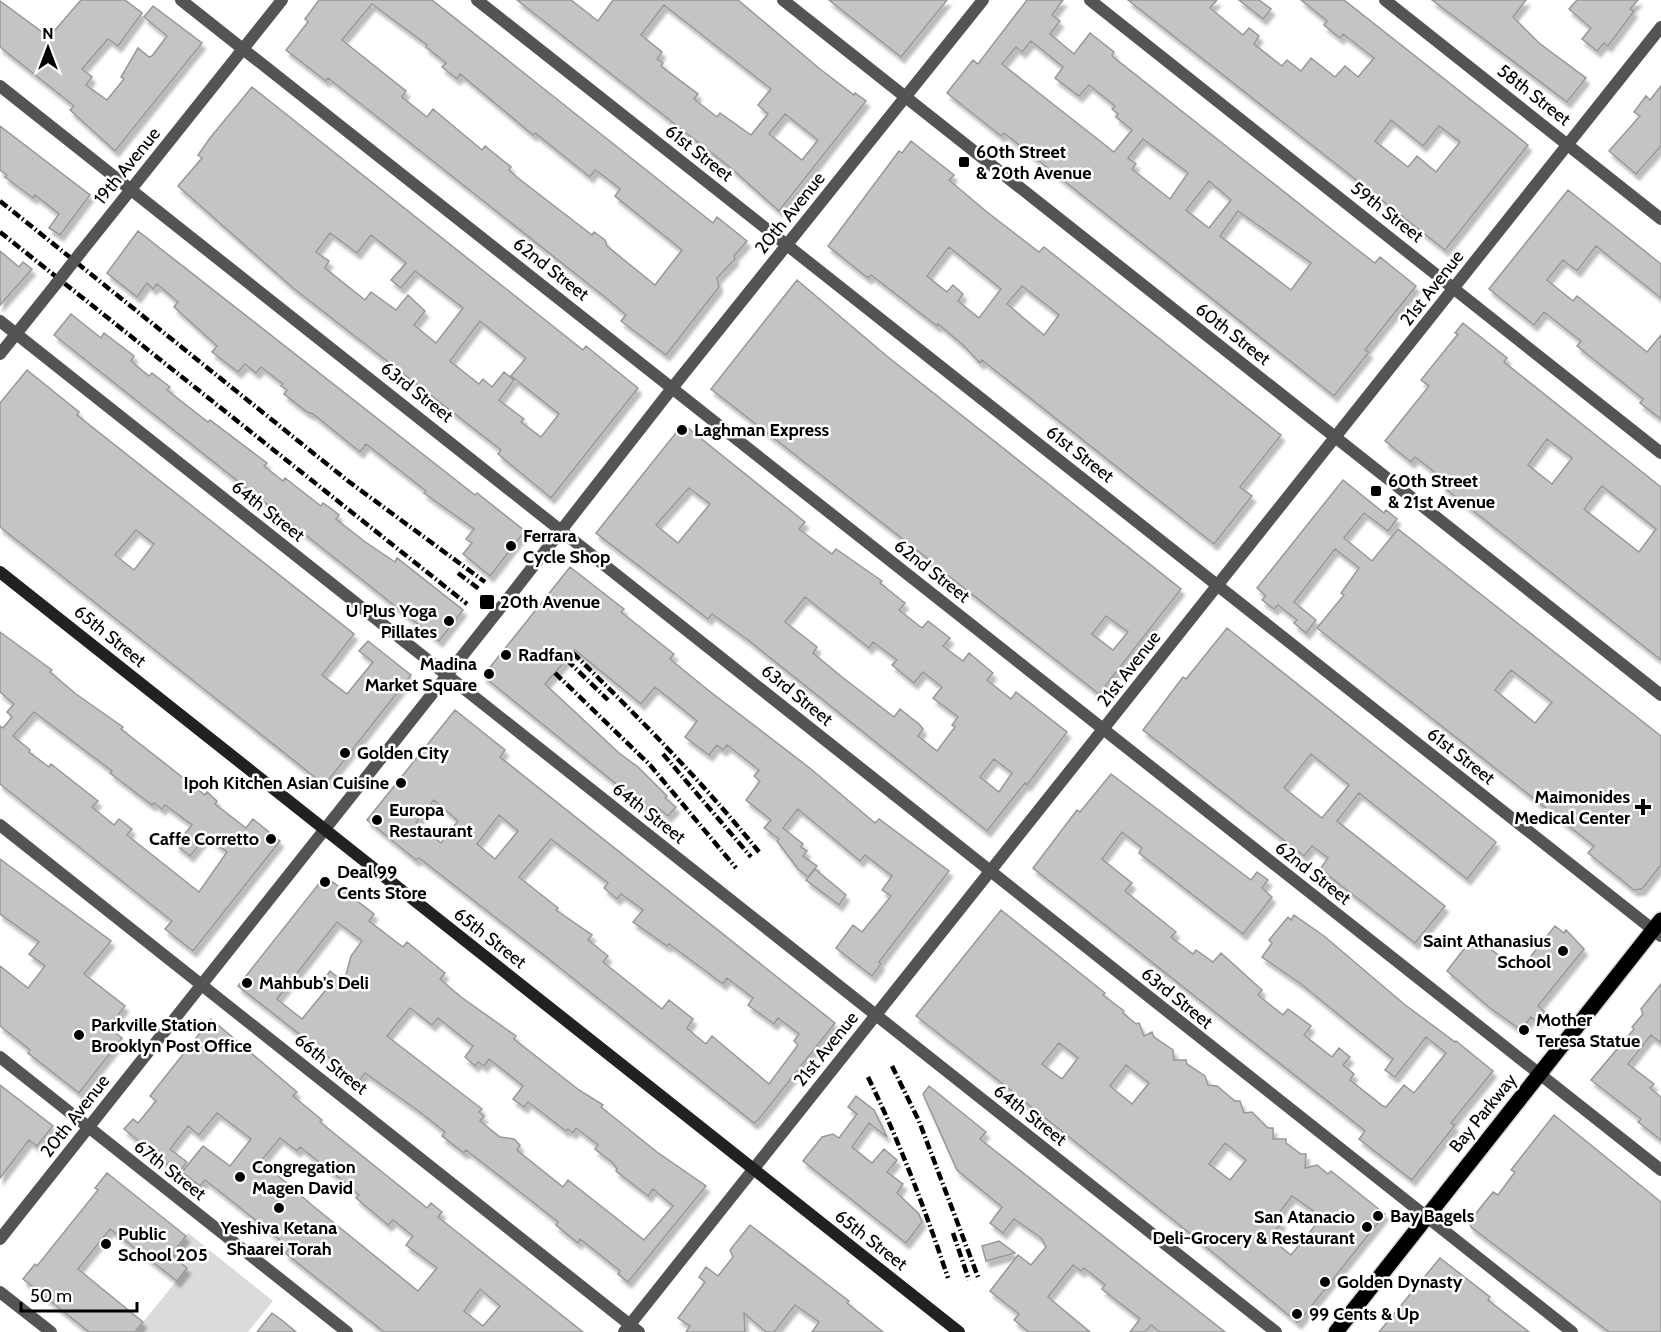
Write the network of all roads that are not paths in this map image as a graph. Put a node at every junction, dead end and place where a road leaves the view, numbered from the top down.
1 (181, 0) edge
2 (282, 0) edge
3 (477, 0) edge
4 (783, 0) edge
5 (983, 0) edge
6 (1090, 0) edge
7 (1385, 0) edge
8 (1661, 27) edge
9 (243, 49) junction
10 (0, 86) edge
11 (906, 97) junction
12 (1568, 145) junction
13 (132, 190) junction
14 (1661, 219) edge
15 (787, 246) junction
16 (1454, 289) junction
17 (0, 321) edge
18 (16, 334) junction
19 (0, 354) edge
20 (673, 387) junction
21 (1336, 438) junction
22 (1661, 453) edge
23 (562, 530) junction
24 (0, 572) edge
25 (1218, 587) junction
26 (447, 675) junction
27 (1661, 695) edge
28 (1104, 730) junction
29 (0, 825) edge
30 (324, 830) junction
31 (990, 871) junction
32 (1658, 929) edge
33 (201, 985) junction
34 (876, 1016) junction
35 (0, 1057) edge
36 (1540, 1073) junction
37 (88, 1128) junction
38 (753, 1169) junction
39 (1661, 1170) edge
40 (1425, 1216) junction
41 (0, 1239) edge
42 (0, 1292) edge
43 (631, 1330) edge
44 (51, 1332) edge
45 (347, 1332) edge
46 (959, 1332) edge
47 (1276, 1332) edge
48 (1336, 1332) edge
49 (1572, 1332) edge

1 - 9 street, 62nd Street
2 - 9 street, 19th Avenue
3 - 15 street, 61st Street
4 - 11 street, 60th Street
5 - 11 street, 20th Avenue
6 - 16 street, 59th Street
7 - 12 street, 58th Street
8 - 12 street, 21st Avenue
9 - 13 street, 19th Avenue
9 - 20 street, 62nd Street
10 - 13 street, 63rd Street
11 - 15 street, 20th Avenue
11 - 21 street, 60th Street
12 - 14 street, 58th Street
12 - 16 street, 21st Avenue
13 - 18 street, 19th Avenue, bridge
13 - 23 street, 63rd Street
15 - 20 street, 20th Avenue
15 - 25 street, 61st Street
16 - 21 street, 21st Avenue
16 - 22 street, 59th Street
17 - 18 street, 64th Street
18 - 19 street, 19th Avenue
18 - 26 street, 64th Street
20 - 23 street, 20th Avenue
20 - 28 street, 62nd Street
21 - 25 street, 21st Avenue
21 - 27 street, 60th Street
23 - 26 street, 20th Avenue, bridge
23 - 31 street, 63rd Street
24 - 30 main road, 65th Street
25 - 28 street, 21st Avenue
25 - 32 street, 61st Street
26 - 30 street, 20th Avenue
26 - 34 street, 64th Street
28 - 31 street, 21st Avenue
28 - 36 street, 62nd Street
29 - 33 street, 66th Street
30 - 33 street, 20th Avenue
30 - 38 main road, 65th Street
31 - 34 street, 21st Avenue
31 - 40 street, 63rd Street
32 - 36 main road, Bay Parkway
33 - 37 street, 20th Avenue
33 - 43 street, 66th Street
34 - 38 street, 21st Avenue
34 - 47 street, 64th Street
35 - 37 street, 67th Street
36 - 39 street, 62nd Street
36 - 40 main road, Bay Parkway
37 - 41 street, 20th Avenue
37 - 45 street, 67th Street
38 - 43 street, 21st Avenue
38 - 46 main road, 65th Street
40 - 48 main road, Bay Parkway
40 - 49 street, 63rd Street
42 - 44 street

